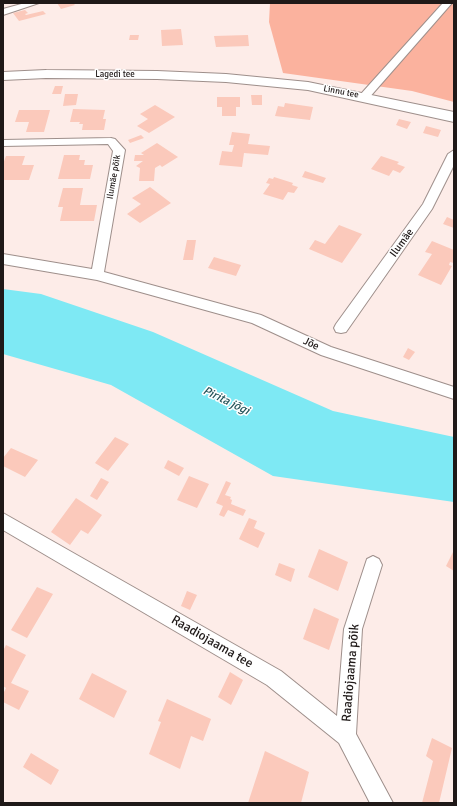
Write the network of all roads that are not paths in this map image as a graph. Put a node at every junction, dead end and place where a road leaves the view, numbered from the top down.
1 (35, 3) edge
2 (448, 3) edge
3 (3, 12) edge
4 (3, 76) edge
5 (226, 78) joint
6 (364, 97) junction
7 (454, 117) edge
8 (3, 143) edge
9 (454, 154) edge
10 (3, 259) edge
11 (97, 275) junction
12 (341, 328) dead end
13 (454, 393) edge
14 (3, 522) edge
15 (373, 566) dead end
16 (346, 736) junction
17 (382, 803) edge

1 - 3 street
2 - 6 street
4 - 5 street, Lagedi tee
5 - 6 street, Linnu tee
6 - 7 street, Linnu tee
8 - 11 street, Ilumäe põik
9 - 12 street, Ilumäe
10 - 11 street, Jõe
11 - 13 street, Jõe
14 - 16 street, Raadiojaama tee
15 - 16 street, Raadiojaama põik
16 - 17 street, Raadiojaama tee

